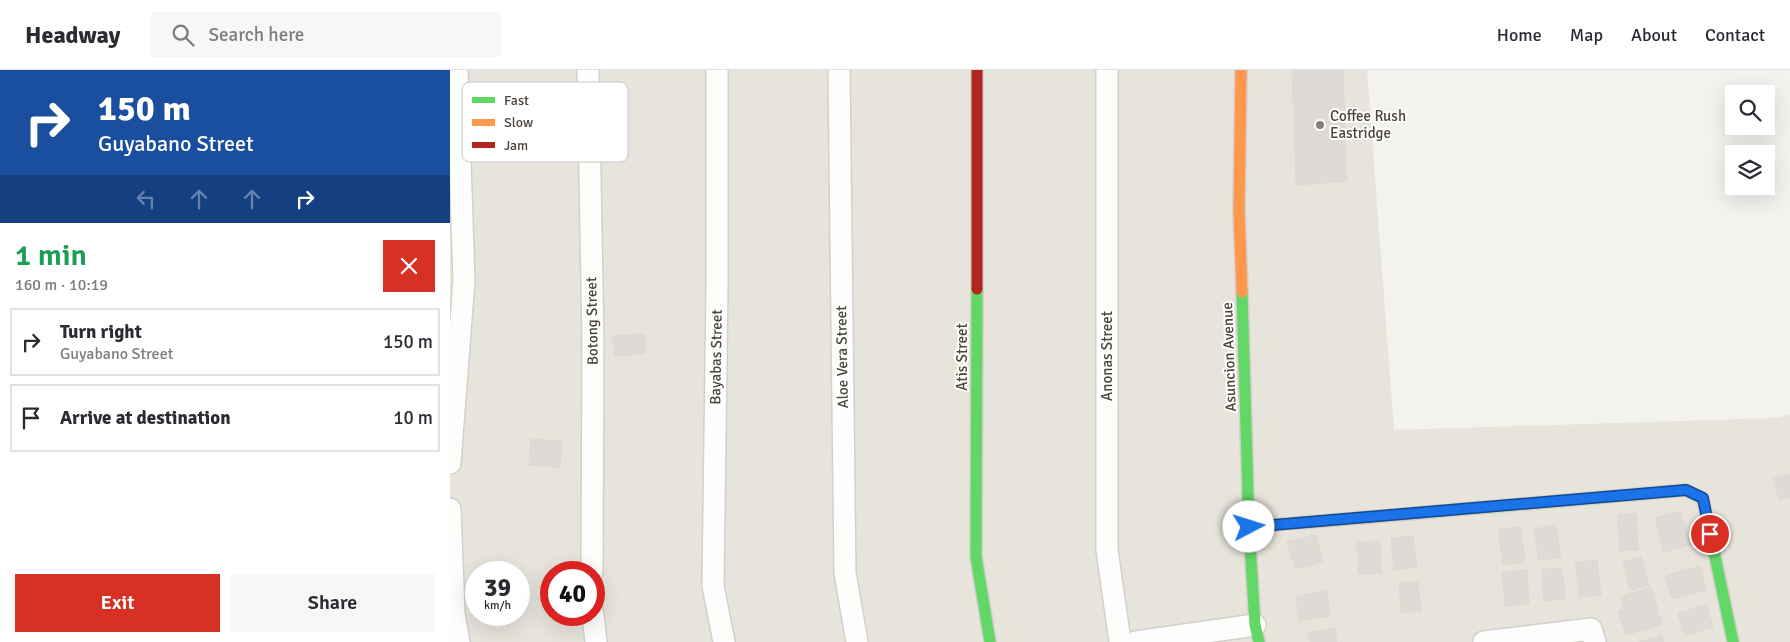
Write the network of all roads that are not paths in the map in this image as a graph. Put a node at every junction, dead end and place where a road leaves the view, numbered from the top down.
1 (457, 70) edge
2 (717, 70) edge
3 (839, 70) edge
4 (978, 70) edge
5 (1107, 70) edge
6 (1241, 70) edge
7 (589, 162) edge
8 (450, 463) edge
9 (450, 509) edge
10 (1249, 527) junction
11 (592, 561) edge
12 (594, 626) edge
13 (1257, 634) edge
14 (459, 642) edge
15 (596, 642) edge
16 (724, 642) edge
17 (857, 642) edge
18 (990, 642) edge
19 (1120, 642) edge
20 (1136, 642) edge
21 (1484, 642) edge
22 (1594, 642) edge
23 (1733, 642) edge

1 - 8 street
2 - 16 street, Bayabas Street
3 - 17 street, Aloe Vera Street
4 - 18 street, Atis Street
5 - 19 street, Anonas Street
6 - 10 street, Asuncion Avenue
7 - 11 street, Botong Street
9 - 14 street
10 - 13 street, Asuncion Avenue
10 - 23 street
12 - 15 street
13 - 20 street
21 - 22 street

